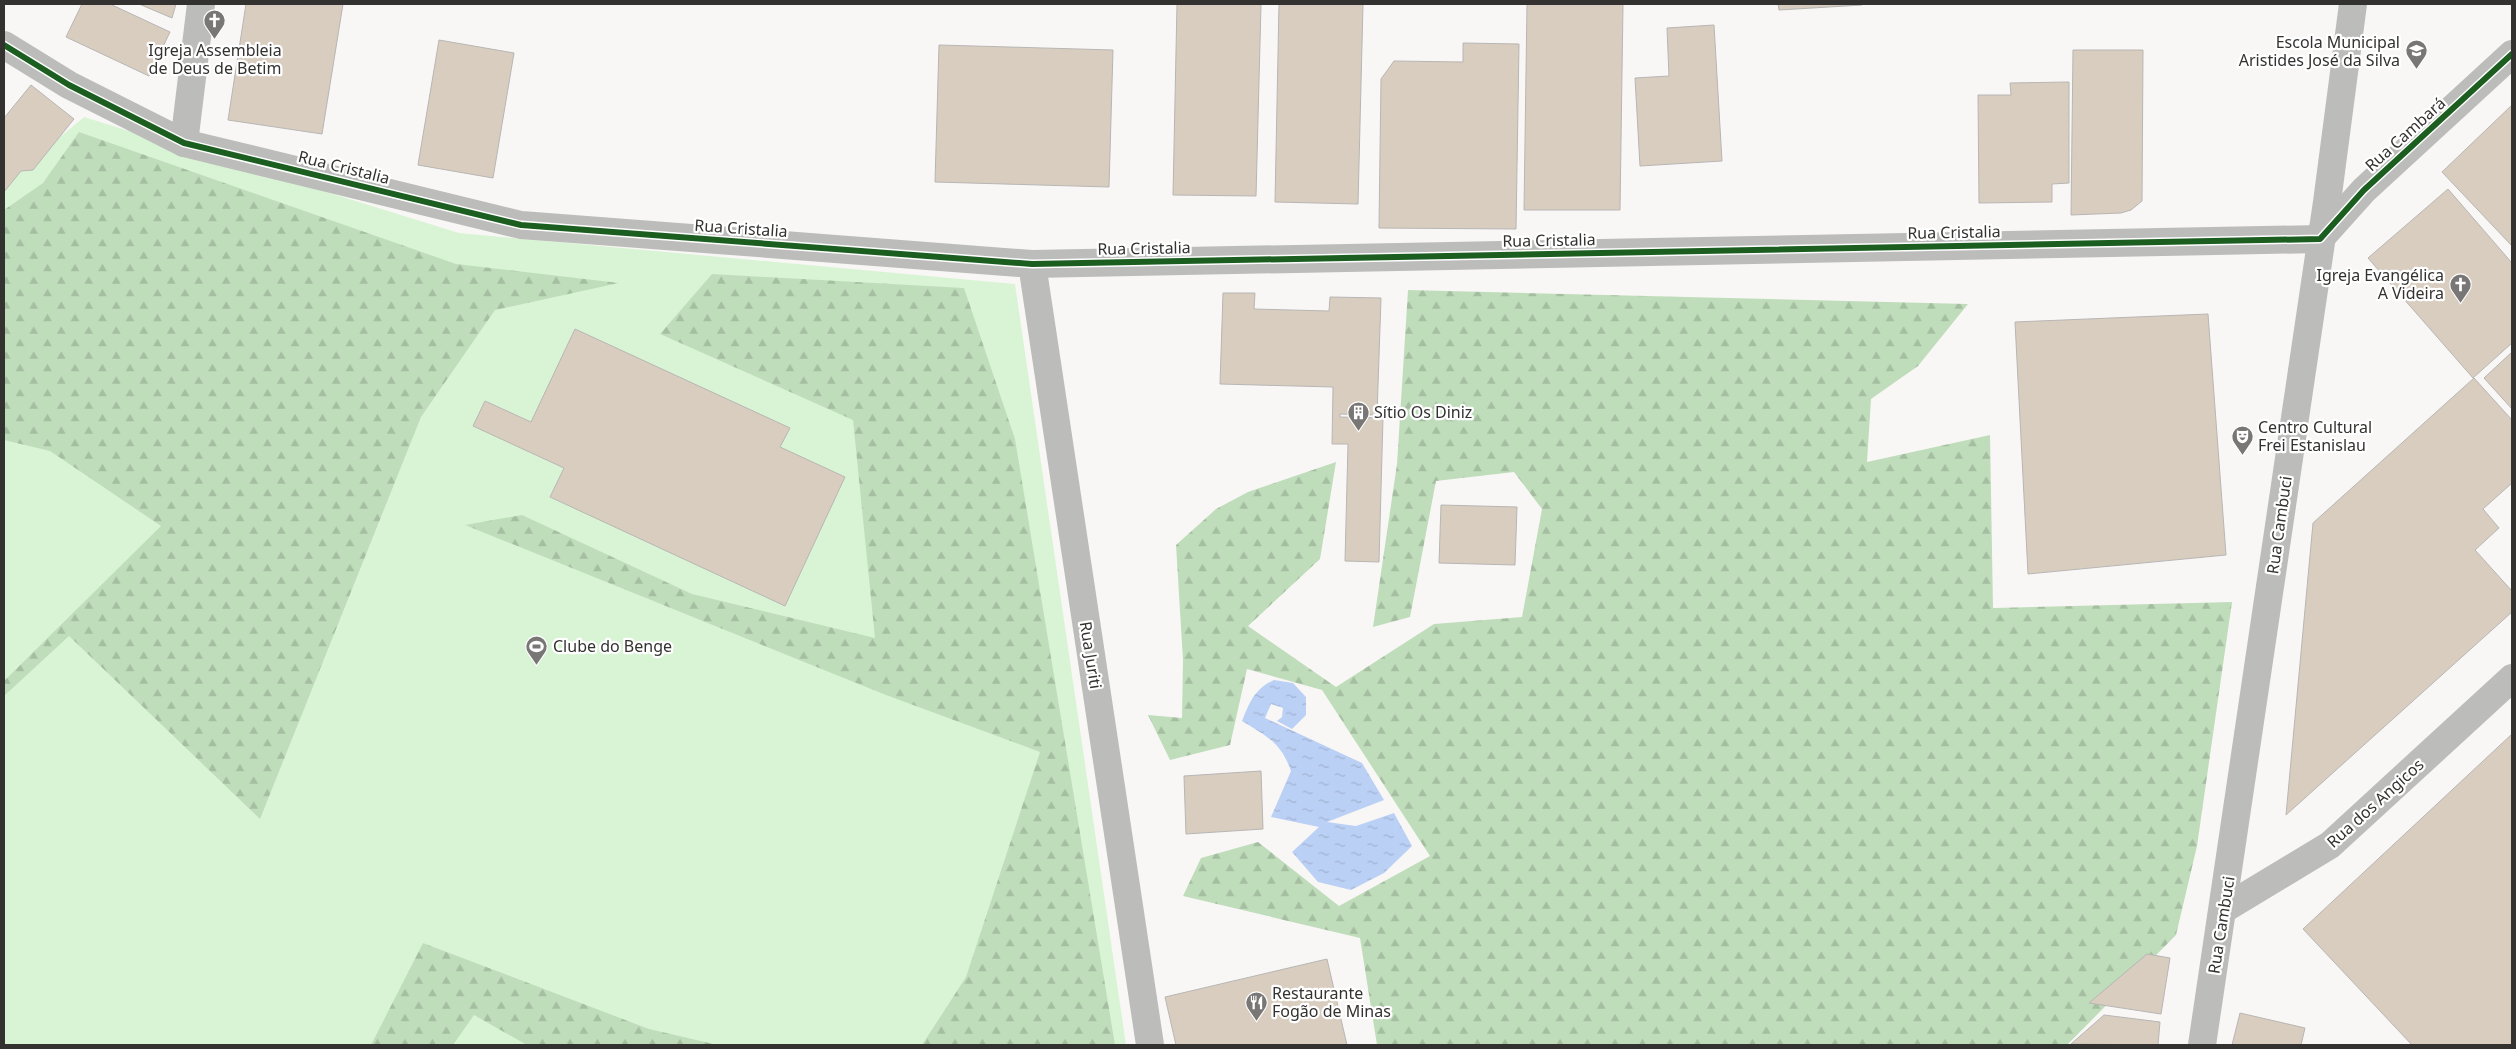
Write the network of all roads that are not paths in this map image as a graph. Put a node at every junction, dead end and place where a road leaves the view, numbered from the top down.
1 (201, 4) edge
2 (2353, 4) edge
3 (4, 45) edge
4 (2512, 54) edge
5 (184, 143) junction
6 (2320, 239) junction
7 (1032, 264) junction
8 (2512, 678) edge
9 (2224, 909) junction
10 (1150, 1045) edge
11 (2202, 1045) edge

1 - 5 street
2 - 6 street, Rua Cambuci
3 - 5 street, Rua Cristalia
4 - 6 street, Rua Cambará
5 - 7 street, Rua Cristalia
6 - 7 street, Rua Cristalia
6 - 9 street, Rua Cambuci
7 - 10 street, Rua Juriti
8 - 9 street, Rua dos Angicos
9 - 11 street, Rua Cambuci

